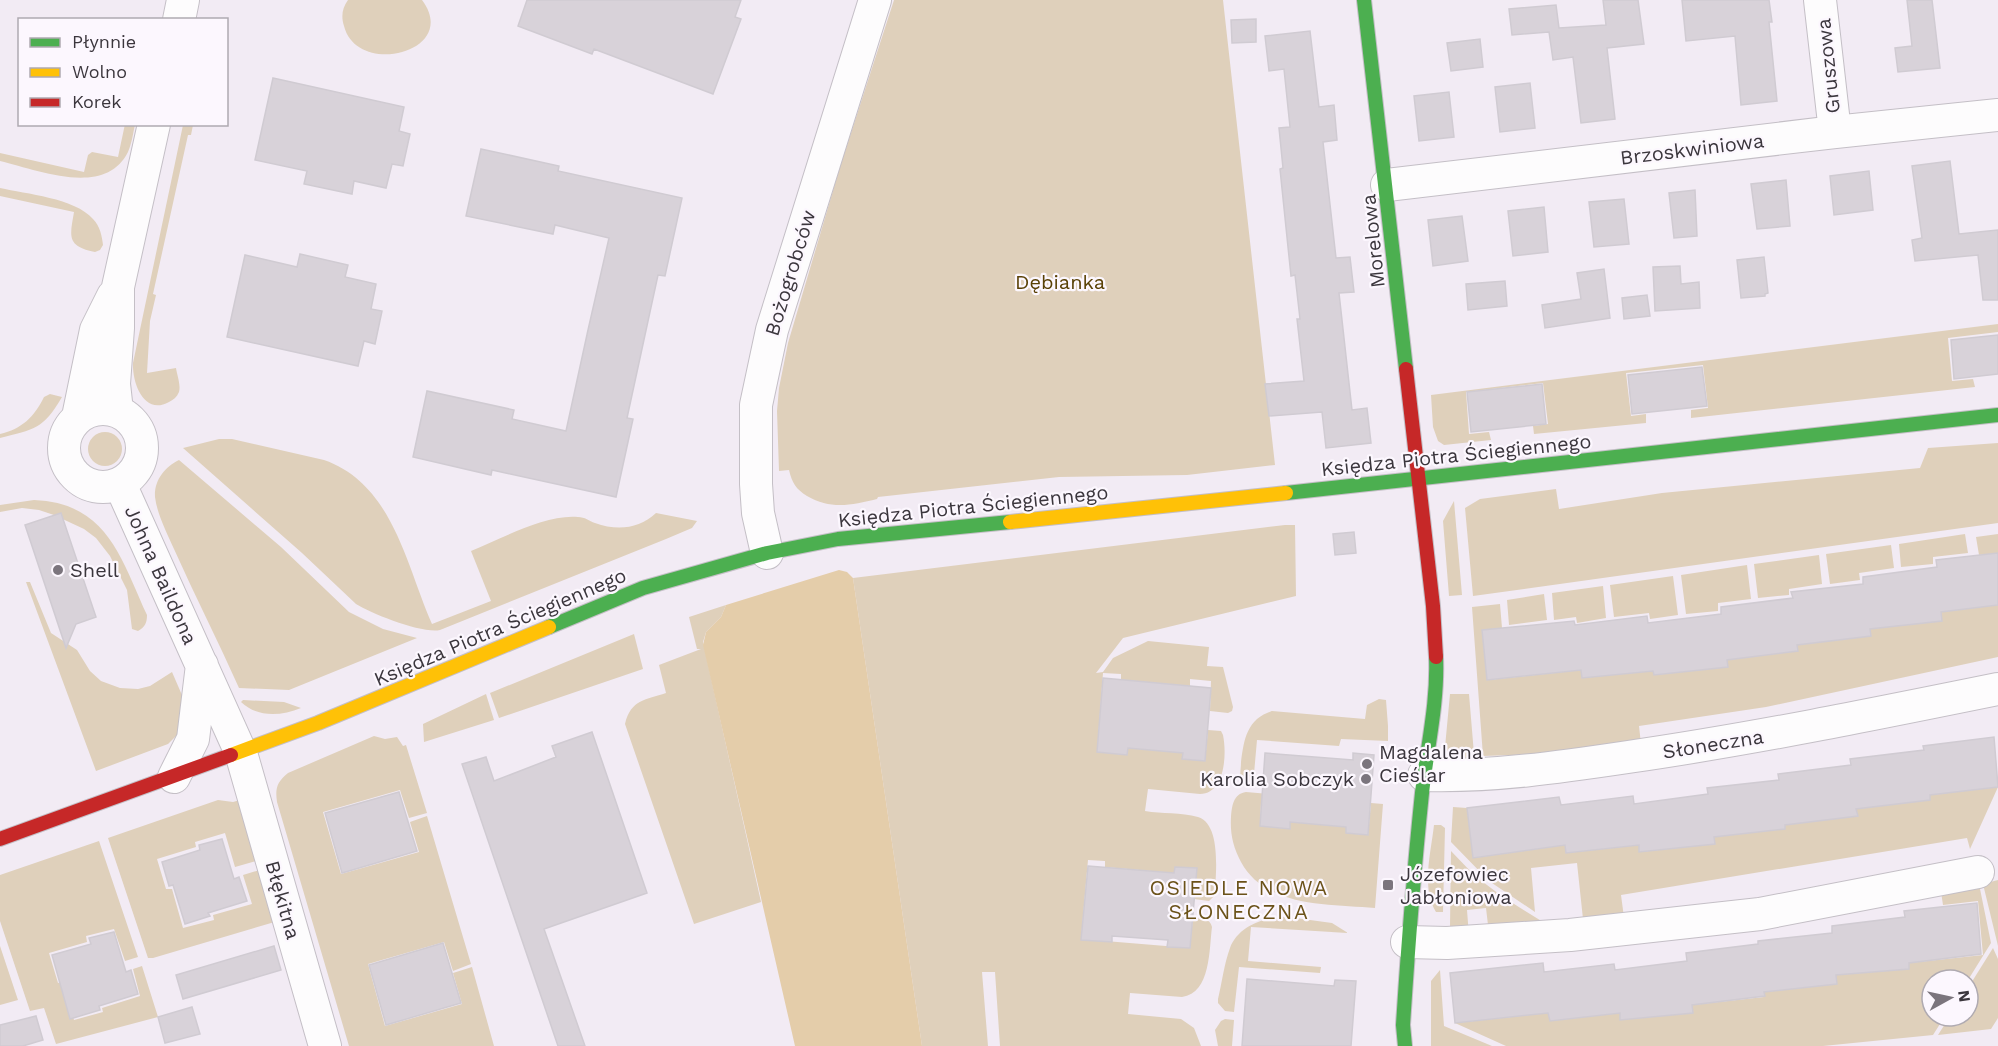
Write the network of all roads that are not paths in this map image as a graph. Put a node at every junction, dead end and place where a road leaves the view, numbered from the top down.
1 (183, 0) edge
2 (875, 0) edge
3 (1364, 0) edge
4 (1820, 0) edge
5 (179, 18) edge
6 (1998, 115) edge
7 (154, 126) edge
8 (1834, 132) junction
9 (1386, 185) junction
10 (118, 287) junction
11 (117, 411) junction
12 (1998, 415) edge
13 (78, 417) junction
14 (1418, 478) junction
15 (120, 484) junction
16 (766, 553) junction
17 (202, 665) junction
18 (1998, 689) edge
19 (241, 753) junction
20 (1424, 775) junction
21 (174, 777) junction
22 (0, 839) edge
23 (1978, 872) dead end
24 (1407, 942) junction
25 (325, 1046) edge
26 (1405, 1046) edge

1 - 5 street
2 - 16 street, Bożogrobców
3 - 9 street, Morelowa
4 - 8 street, Gruszowa
6 - 8 street, Brzoskwiniowa
7 - 10 street
8 - 9 street, Brzoskwiniowa
9 - 14 street, Morelowa
10 - 11 street
10 - 13 street
11 - 13 street
11 - 15 street
12 - 14 street, Księdza Piotra Ściegiennego
13 - 15 street
14 - 16 street, Księdza Piotra Ściegiennego
14 - 20 street
15 - 17 street, Johna Baildona
16 - 19 street, Księdza Piotra Ściegiennego
17 - 19 street, Johna Baildona
17 - 21 street, Johna Baildona
18 - 20 street, Słoneczna
19 - 21 street, Księdza Piotra Ściegiennego
19 - 25 street, Błękitna
20 - 24 street
21 - 22 street, Księdza Piotra Ściegiennego
23 - 24 street
24 - 26 street

